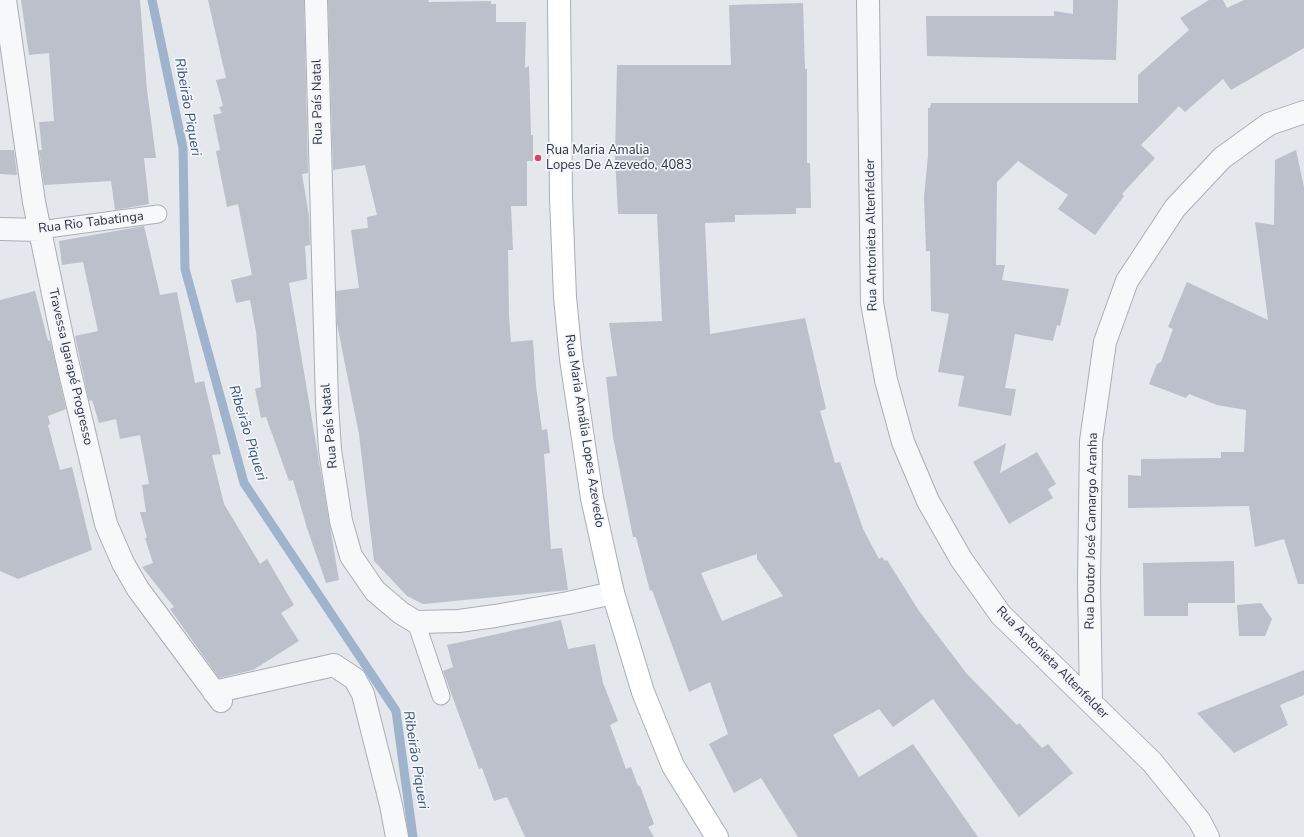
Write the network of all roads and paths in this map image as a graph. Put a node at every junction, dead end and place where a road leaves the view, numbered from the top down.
1 (5, 0) edge
2 (316, 0) edge
3 (559, 0) edge
4 (868, 0) edge
5 (1304, 112) edge
6 (158, 214) dead end
7 (0, 229) edge
8 (40, 230) junction
9 (613, 593) junction
10 (416, 622) junction
11 (441, 696) dead end
12 (1091, 701) junction
13 (397, 837) edge
14 (717, 837) edge
15 (1208, 837) edge

1 - 8 street, Travessa Igarapé Progresso
2 - 10 street, Rua País Natal
3 - 9 main road, Rua Maria Amália Lopes Azevedo
4 - 12 street, Rua Antonieta Altenfelder
5 - 12 street, Rua Doutor José Camargo Aranha
6 - 8 lane, Rua Rio Tabatinga
7 - 8 street, Rua Rio Tabatinga
8 - 13 street, Travessa Igarapé Progresso
9 - 10 street
9 - 14 main road, Rua Maria Amália Lopes Azevedo
10 - 11 lane
12 - 15 street, Rua Antonieta Altenfelder

